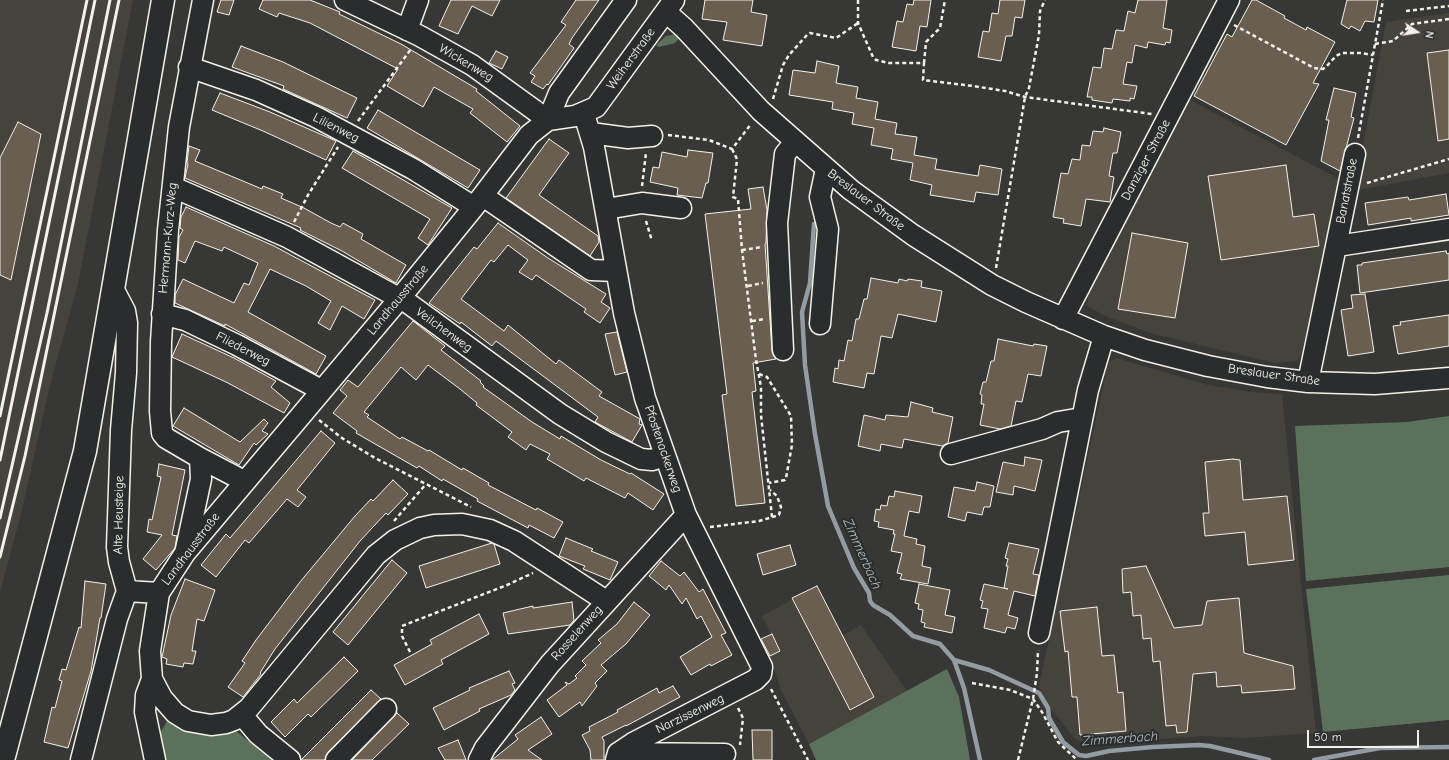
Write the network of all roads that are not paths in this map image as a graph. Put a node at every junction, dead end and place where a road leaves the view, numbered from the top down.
1 (163, 0) edge
2 (203, 0) edge
3 (345, 0) edge
4 (418, 0) edge
5 (626, 0) edge
6 (1229, 0) edge
7 (670, 6) edge
8 (413, 33) junction
9 (189, 67) junction
10 (584, 114) junction
11 (548, 120) junction
12 (591, 133) junction
13 (652, 136) road end
14 (795, 142) junction
15 (1355, 154) road end
16 (826, 169) junction
17 (173, 187) junction
18 (479, 201) junction
19 (681, 208) dead end
20 (606, 209) junction
21 (1449, 229) edge
22 (1337, 246) junction
23 (616, 271) junction
24 (114, 290) junction
25 (400, 298) junction
26 (162, 314) junction
27 (1063, 319) junction
28 (820, 324) dead end
29 (1104, 336) junction
30 (784, 350) dead end
31 (1449, 378) edge
32 (1308, 382) junction
33 (321, 390) junction
34 (1082, 418) junction
35 (951, 454) dead end
36 (664, 456) junction
37 (200, 458) junction
38 (244, 481) junction
39 (690, 523) junction
40 (185, 553) junction
41 (127, 591) junction
42 (158, 593) junction
43 (606, 601) junction
44 (1039, 633) road end
45 (761, 674) joint
46 (152, 680) junction
47 (386, 710) dead end
48 (242, 715) junction
49 (732, 750) road end
50 (617, 757) edge
51 (3, 760) edge
52 (82, 760) edge
53 (156, 760) edge
54 (290, 760) edge
55 (336, 760) edge
56 (479, 760) edge

1 - 24 main road
2 - 9 street, Hermann-Kurz-Weg
3 - 8 street, Wickenweg
4 - 8 street
5 - 11 street, Landhausstraße
6 - 27 street, Danziger Straße
7 - 10 street, Weiherstraße
7 - 14 street, Breslauer Straße
8 - 11 street, Wickenweg
9 - 17 street, Hermann-Kurz-Weg
9 - 18 street, Lilienweg
10 - 11 street
10 - 12 street, Pfostenackerweg
11 - 18 street, Landhausstraße
12 - 13 street
12 - 20 street, Pfostenackerweg
14 - 16 street, Breslauer Straße
14 - 30 street
15 - 22 street, Banatstraße
16 - 27 street, Breslauer Straße
16 - 28 street
17 - 25 street, Veilchenweg
17 - 26 street, Hermann-Kurz-Weg
18 - 23 street, Lilienweg
18 - 25 street, Landhausstraße
19 - 20 street
20 - 23 street, Pfostenackerweg
21 - 22 street
22 - 32 street, Banatstraße
23 - 36 street, Pfostenackerweg
24 - 41 street, Alte Heusteige
24 - 51 main road
25 - 33 street, Landhausstraße
25 - 36 street, Veilchenweg
26 - 33 street, Fliederweg
26 - 37 street, Hermann-Kurz-Weg
27 - 29 street, Breslauer Straße
29 - 32 street, Breslauer Straße
29 - 34 street
31 - 32 street, Breslauer Straße
33 - 38 street, Landhausstraße
34 - 35 street
34 - 44 street
36 - 39 street, Pfostenackerweg
37 - 38 street, Hermann-Kurz-Weg
37 - 40 street
38 - 40 street, Landhausstraße
39 - 43 street, Rosselenweg
39 - 45 street, Pfostenackerweg
40 - 42 street, Landhausstraße
41 - 42 street, Landhausstraße
41 - 52 street
42 - 46 street, Landhausstraße
43 - 48 street, Landhausstraße
43 - 56 street, Rosselenweg
45 - 50 street, Narzissenweg
46 - 48 street, Landhausstraße
46 - 53 street
47 - 55 street
48 - 54 street
49 - 50 street, Narzissenweg

